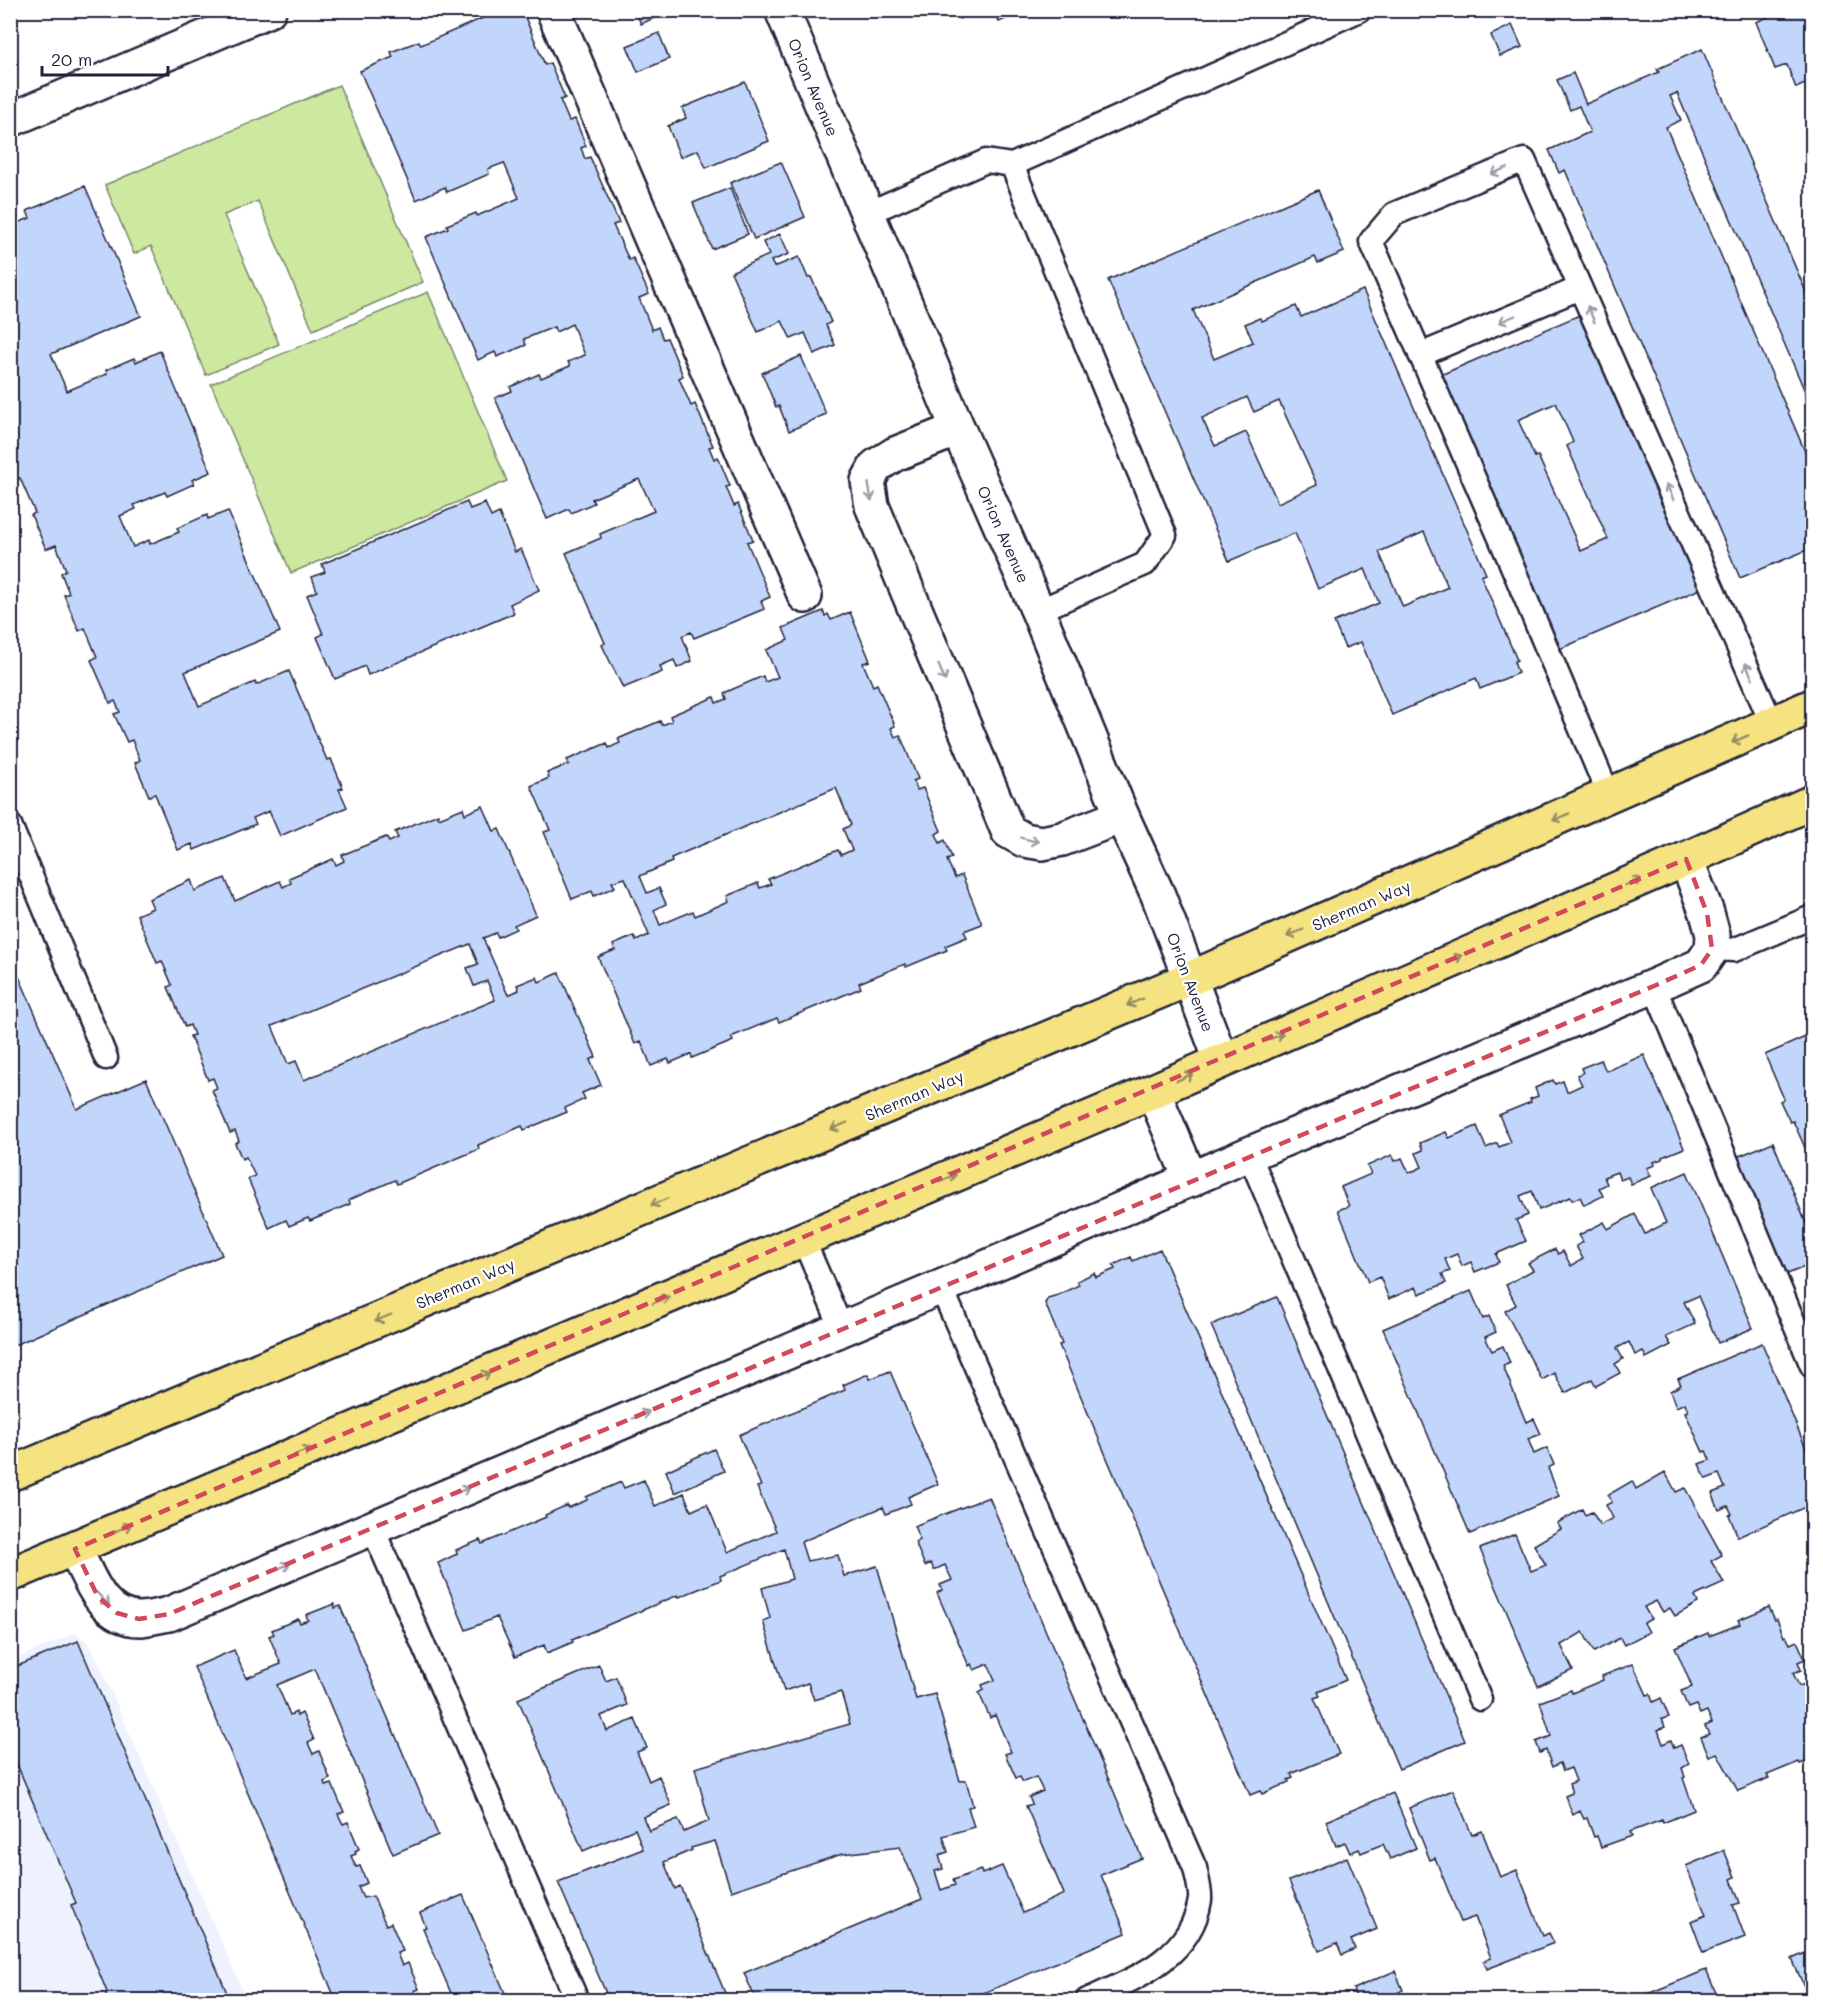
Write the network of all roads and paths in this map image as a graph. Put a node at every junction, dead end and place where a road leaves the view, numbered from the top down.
1 (269, 10) edge
2 (553, 10) edge
3 (782, 10) edge
4 (1360, 10) edge
5 (10, 120) edge
6 (1012, 165) junction
7 (868, 213) junction
8 (1580, 288) junction
9 (1420, 355) junction
10 (958, 429) junction
11 (805, 596) dead end
12 (1038, 611) junction
13 (1812, 706) edge
14 (1772, 724) junction
15 (1609, 796) junction
16 (1812, 802) edge
17 (1122, 816) junction
18 (10, 825) edge
19 (1686, 859) junction
20 (1812, 917) edge
21 (1712, 949) junction
22 (1189, 979) junction
23 (1654, 986) junction
24 (106, 1058) dead end
25 (1221, 1060) junction
26 (1153, 1091) junction
27 (1249, 1154) junction
28 (1191, 1180) junction
29 (803, 1239) junction
30 (940, 1287) junction
31 (842, 1329) junction
32 (1812, 1366) edge
33 (10, 1474) edge
34 (373, 1529) junction
35 (75, 1549) junction
36 (10, 1575) edge
37 (1480, 1699) dead end
38 (577, 2001) edge
39 (1087, 2001) edge

1 - 5 street
2 - 11 street
3 - 7 street, Orion Avenue
4 - 6 lane
6 - 7 lane
6 - 12 lane
7 - 10 street, Orion Avenue
8 -> 9 lane
8 -> 9 lane
14 -> 8 lane
9 - 15 lane
10 - 12 street, Orion Avenue
10 -> 17 street
12 - 17 street, Orion Avenue
13 - 14 main road, Sherman Way
14 -> 15 main road, Sherman Way
15 -> 22 main road, Sherman Way
16 - 19 main road
17 - 22 street, Orion Avenue
18 - 24 lane
19 - 21 street
25 -> 19 main road
20 - 21 lane
21 - 23 street
22 - 25 street, Orion Avenue
22 -> 33 main road, Sherman Way
23 - 27 street
23 - 32 lane
26 -> 25 main road
26 - 28 street
29 -> 26 main road
27 - 28 street
27 - 37 lane
28 - 30 street
29 - 31 lane
35 -> 29 main road
30 - 31 street
30 - 39 lane
34 -> 31 street
35 -> 34 street
34 - 38 lane
35 - 36 main road

